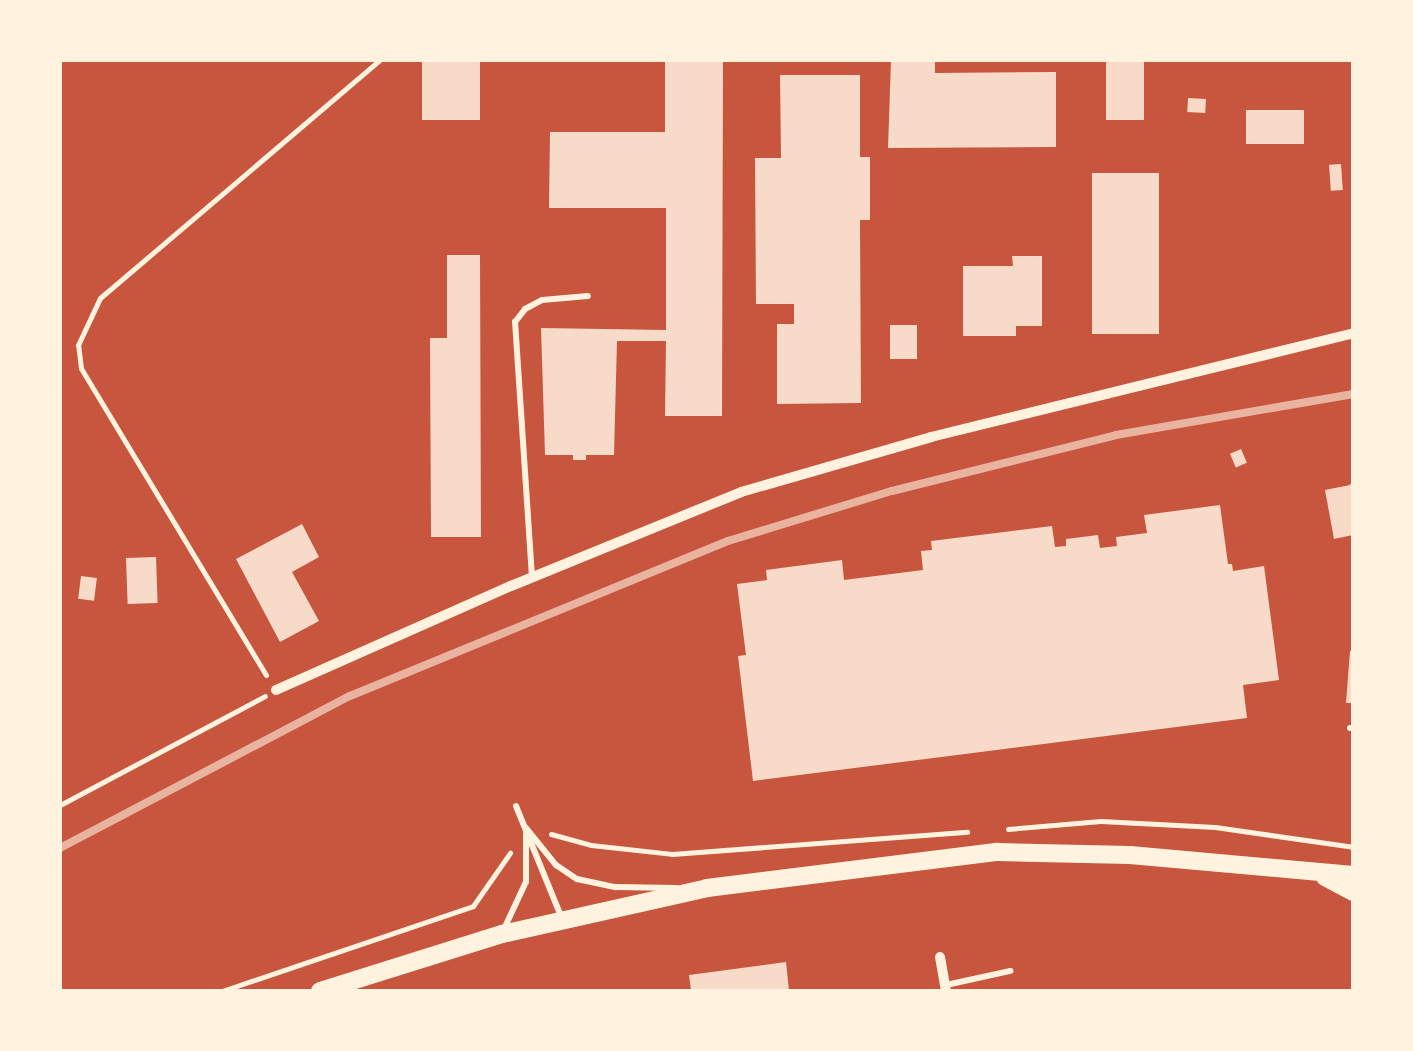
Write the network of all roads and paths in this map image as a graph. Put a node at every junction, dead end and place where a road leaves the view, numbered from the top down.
1 (380, 60) edge
2 (588, 296) dead end
3 (1353, 333) edge
4 (532, 577) junction
5 (276, 690) junction
6 (60, 804) edge
7 (516, 806) dead end
8 (526, 828) junction
9 (1320, 875) junction
10 (1353, 875) edge
11 (707, 888) junction
12 (1353, 892) edge
13 (562, 919) junction
14 (502, 934) junction
15 (940, 957) dead end
16 (1010, 971) dead end
17 (946, 988) edge
18 (320, 991) edge

1 - 5 path
2 - 4 lane
3 - 4 street
4 - 5 street
5 - 6 path
7 - 8 lane
8 - 11 lane
8 - 13 lane
8 - 14 lane
9 - 10 main road
9 - 11 main road
9 - 12 main road
11 - 13 main road
13 - 14 main road
14 - 18 main road
15 - 17 street
16 - 17 lane

